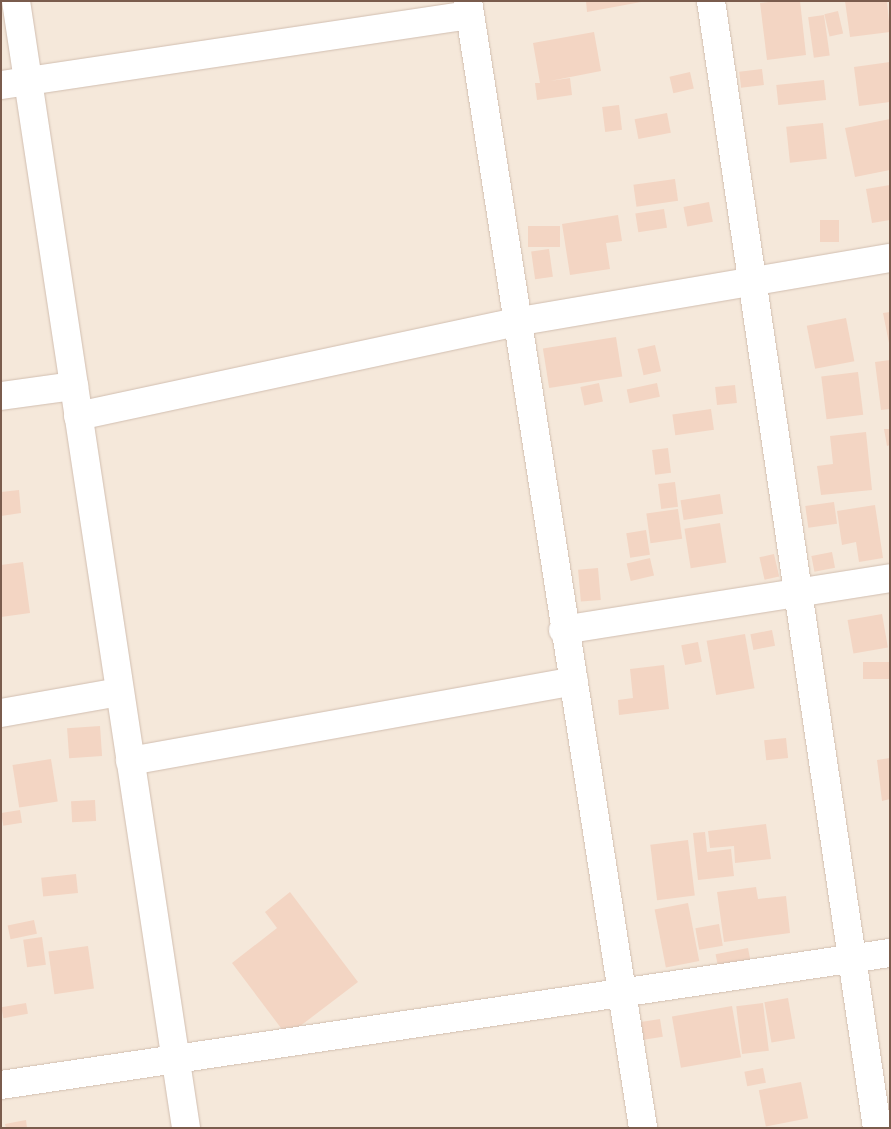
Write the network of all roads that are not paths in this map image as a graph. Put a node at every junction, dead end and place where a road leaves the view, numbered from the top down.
1 (16, 1) edge
2 (711, 1) edge
3 (469, 8) edge
4 (28, 81) junction
5 (1, 85) edge
6 (890, 258) edge
7 (752, 282) junction
8 (515, 322) junction
9 (74, 386) junction
10 (1, 396) edge
11 (78, 416) junction
12 (890, 578) edge
13 (796, 594) junction
14 (563, 630) junction
15 (574, 681) junction
16 (119, 692) junction
17 (1, 713) edge
18 (130, 761) junction
19 (890, 954) edge
20 (852, 958) junction
21 (622, 995) junction
22 (178, 1058) junction
23 (1, 1085) edge
24 (186, 1128) edge
25 (643, 1128) edge
26 (877, 1128) edge

1 - 4 street
2 - 7 street
3 - 4 street
3 - 8 street
4 - 5 street
4 - 9 street
6 - 7 street
7 - 8 street
7 - 13 street
8 - 11 street
8 - 14 street
9 - 10 street
9 - 11 street
11 - 16 street
12 - 13 street
13 - 14 street
13 - 20 street
14 - 15 street
15 - 18 street
15 - 21 street
16 - 17 street
16 - 18 street
18 - 22 street
19 - 20 street
20 - 21 street
20 - 26 street
21 - 22 street
21 - 25 street
22 - 23 street
22 - 24 street

